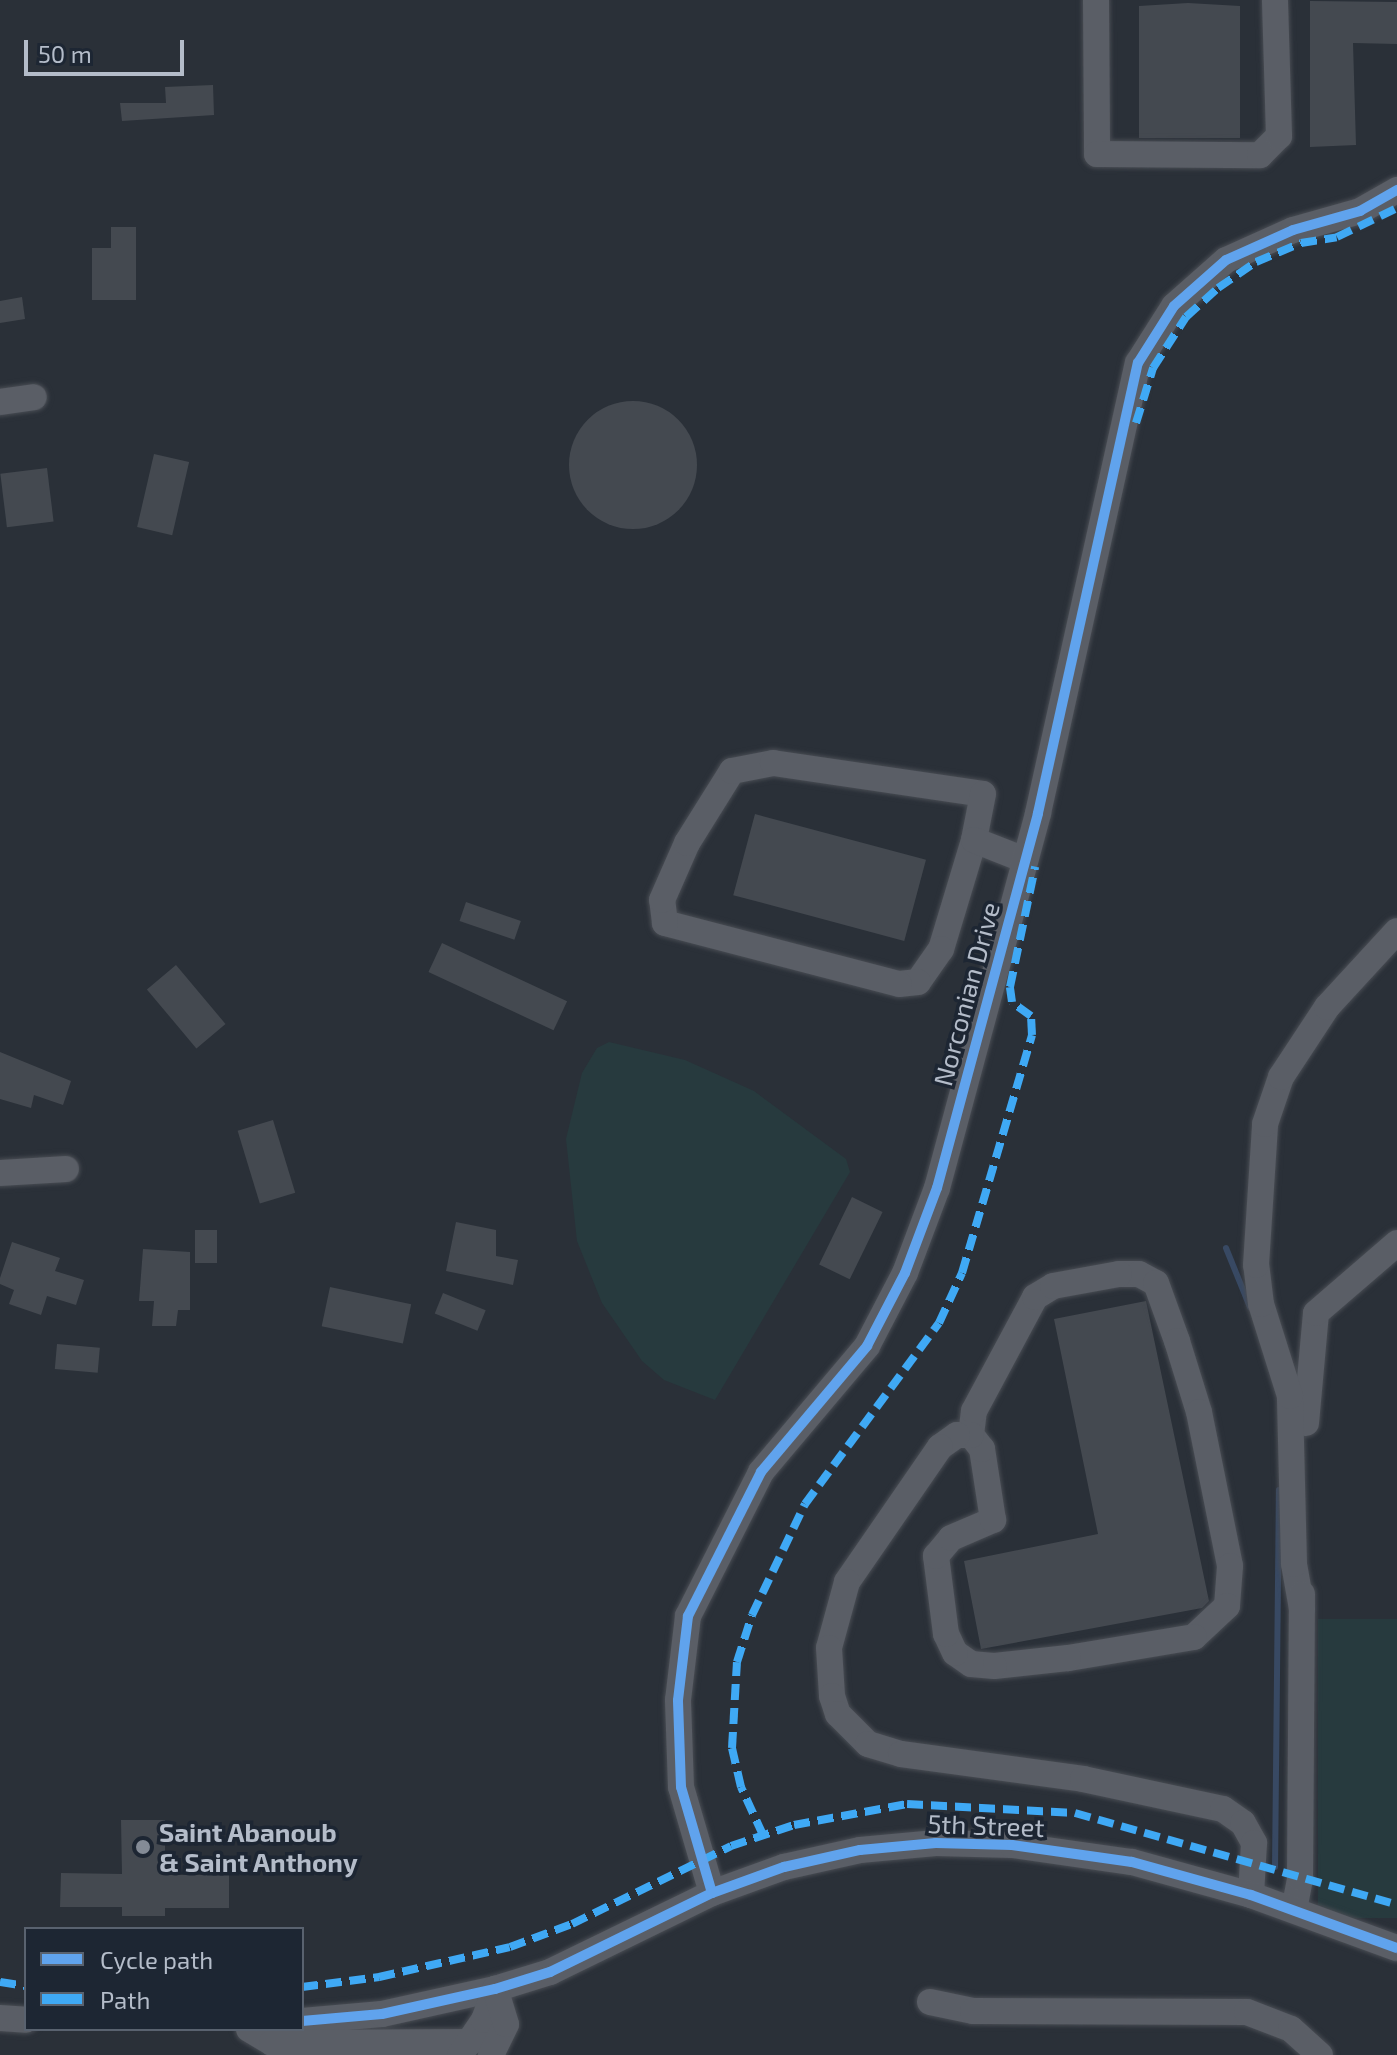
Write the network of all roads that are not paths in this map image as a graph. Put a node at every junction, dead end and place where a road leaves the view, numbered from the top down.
1 (1096, 0) edge
2 (1275, 0) edge
3 (1397, 190) edge
4 (34, 397) dead end
5 (0, 402) edge
6 (974, 840) junction
7 (1025, 860) junction
8 (1397, 931) edge
9 (66, 1169) dead end
10 (0, 1173) edge
11 (1397, 1243) edge
12 (971, 1435) junction
13 (1302, 1609) junction
14 (712, 1893) junction
15 (1251, 1895) junction
16 (1294, 1910) junction
17 (1397, 1948) edge
18 (495, 1989) junction
19 (930, 2002) dead end
20 (0, 2018) edge
21 (24, 2020) edge
22 (304, 2021) edge
23 (252, 2031) edge
24 (474, 2051) edge
25 (1320, 2055) edge

1 - 2 street
3 - 7 street, Norconian Drive
4 - 5 street
6 - 6 street
6 - 7 street
7 - 14 street, Norconian Drive
8 - 13 street
9 - 10 street
11 - 13 street
12 - 12 street
12 - 15 street
13 - 16 street
14 - 15 street, 5th Street
14 - 18 street, 5th Street
15 - 16 street, 5th Street
16 - 17 street, 5th Street
18 - 22 street, 5th Street
18 - 24 street
19 - 25 street
20 - 21 street
23 - 24 street

